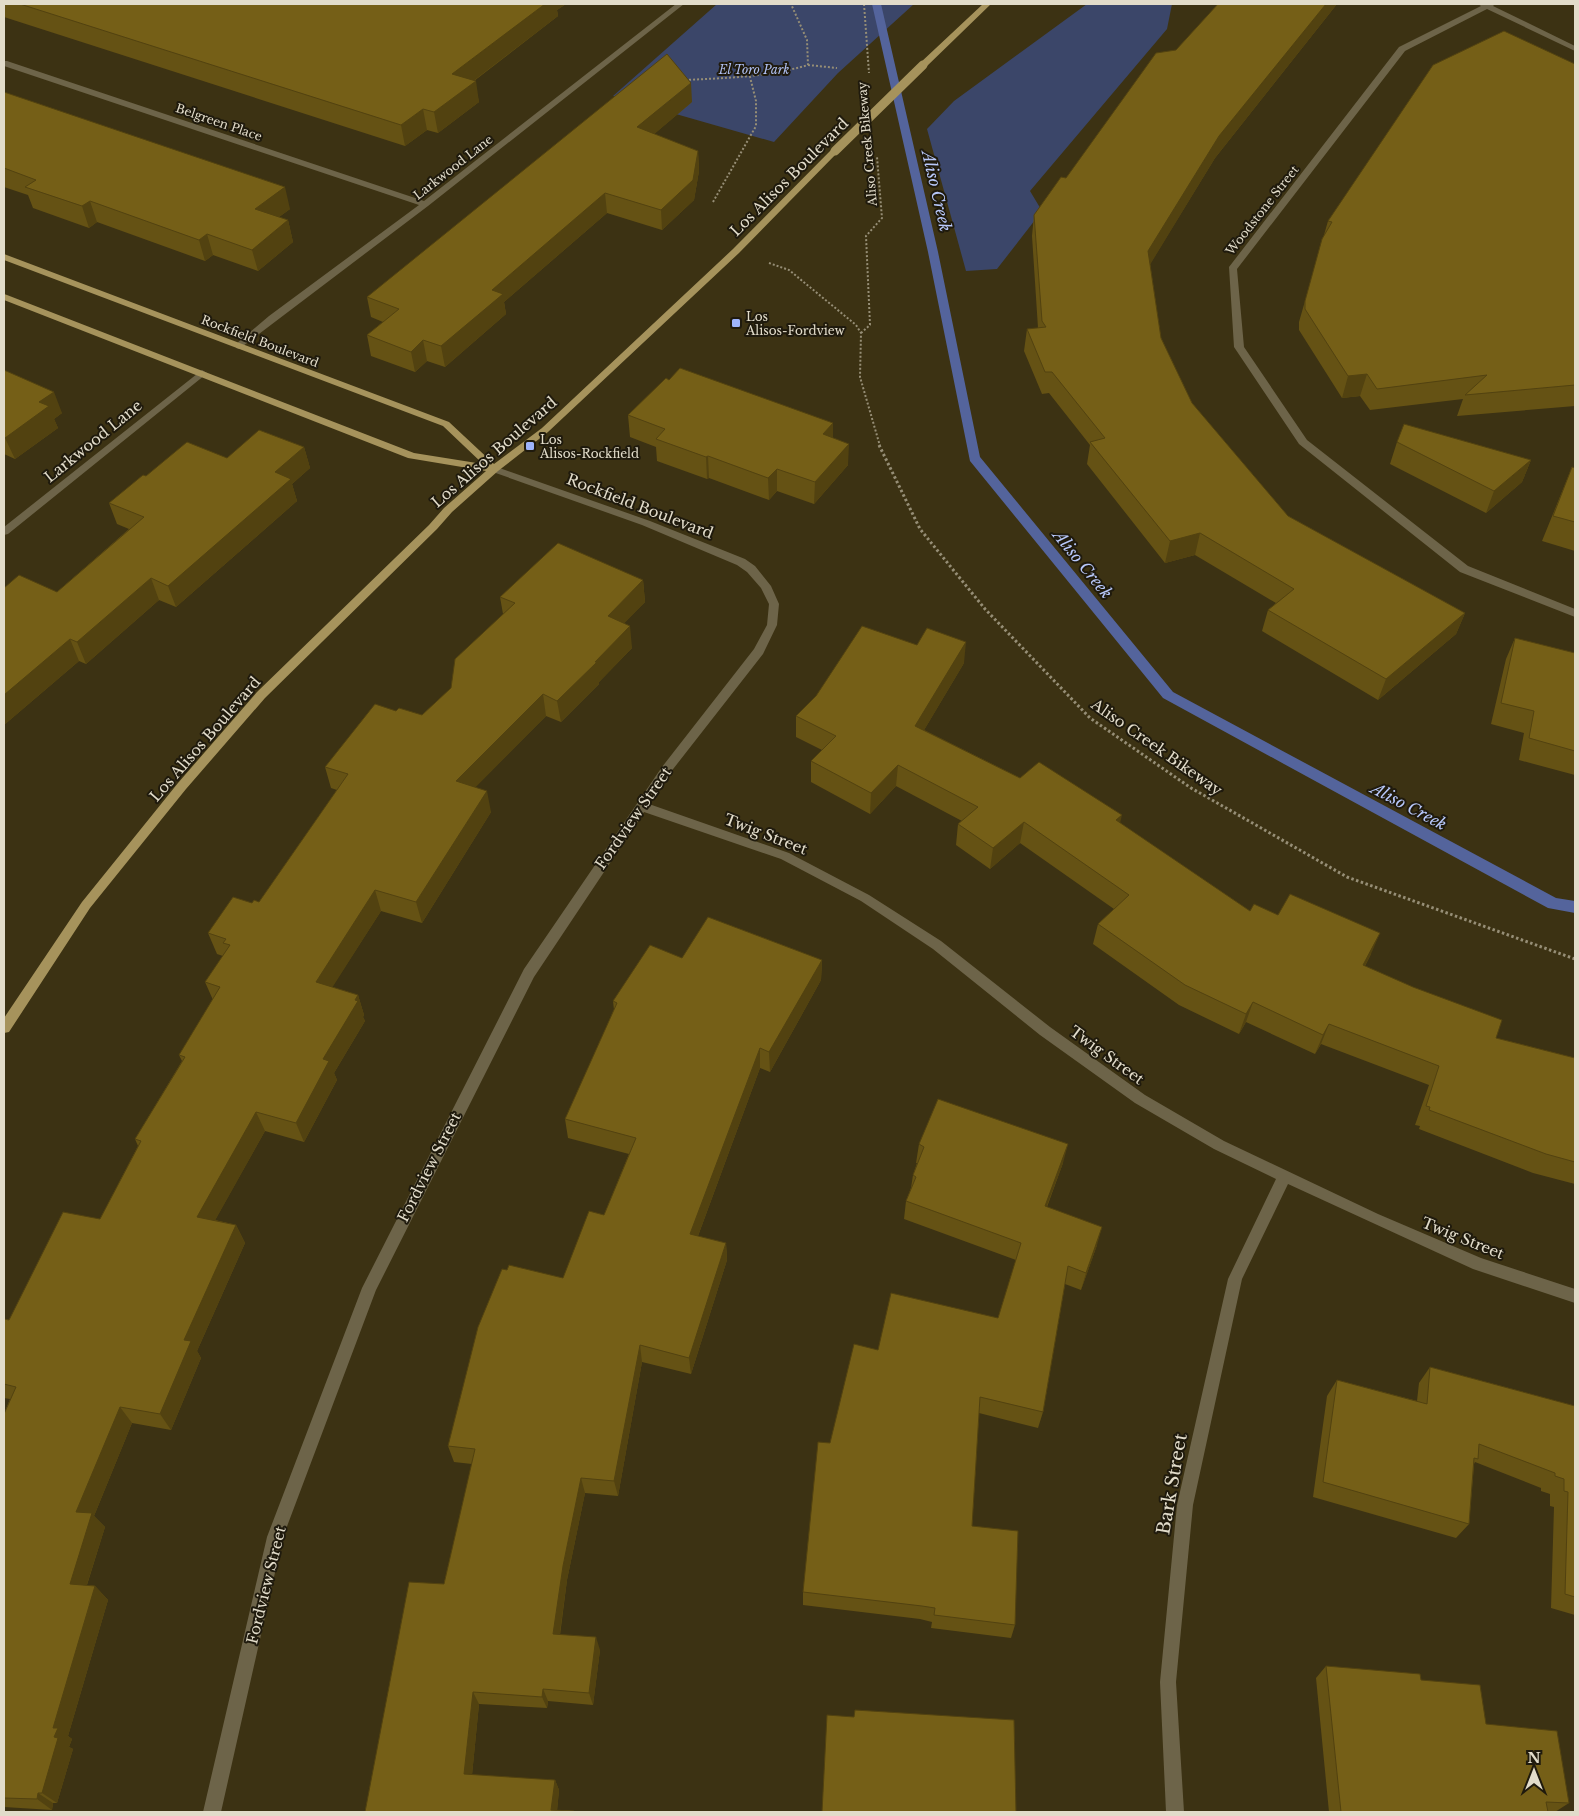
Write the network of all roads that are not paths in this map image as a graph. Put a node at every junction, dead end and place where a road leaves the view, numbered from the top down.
1 (680, 4) edge
2 (987, 4) edge
3 (1487, 4) edge
4 (1575, 49) edge
5 (4, 63) edge
6 (425, 204) junction
7 (4, 257) edge
8 (4, 297) edge
9 (239, 346) junction
10 (202, 373) junction
11 (494, 469) junction
12 (4, 532) edge
13 (766, 586) joint
14 (1575, 613) edge
15 (641, 806) junction
16 (4, 1028) edge
17 (1284, 1177) junction
18 (1575, 1296) edge
19 (212, 1812) edge
20 (1176, 1812) edge

1 - 6 street, Larkwood Lane
2 - 11 main road, Los Alisos Boulevard, bridge
3 - 4 street
3 - 14 street, Woodstone Street
5 - 6 street, Belgreen Place
6 - 9 street, Larkwood Lane
7 - 9 main road, Rockfield Boulevard
8 - 10 main road, Rockfield Boulevard
9 - 11 main road, Rockfield Boulevard
10 - 11 main road, Rockfield Boulevard
10 - 12 street, Larkwood Lane
11 - 13 street, Rockfield Boulevard
11 - 16 main road, Los Alisos Boulevard
13 - 15 street, Fordview Street
15 - 17 street, Twig Street
15 - 19 street, Fordview Street
17 - 18 street, Twig Street
17 - 20 street, Bark Street

